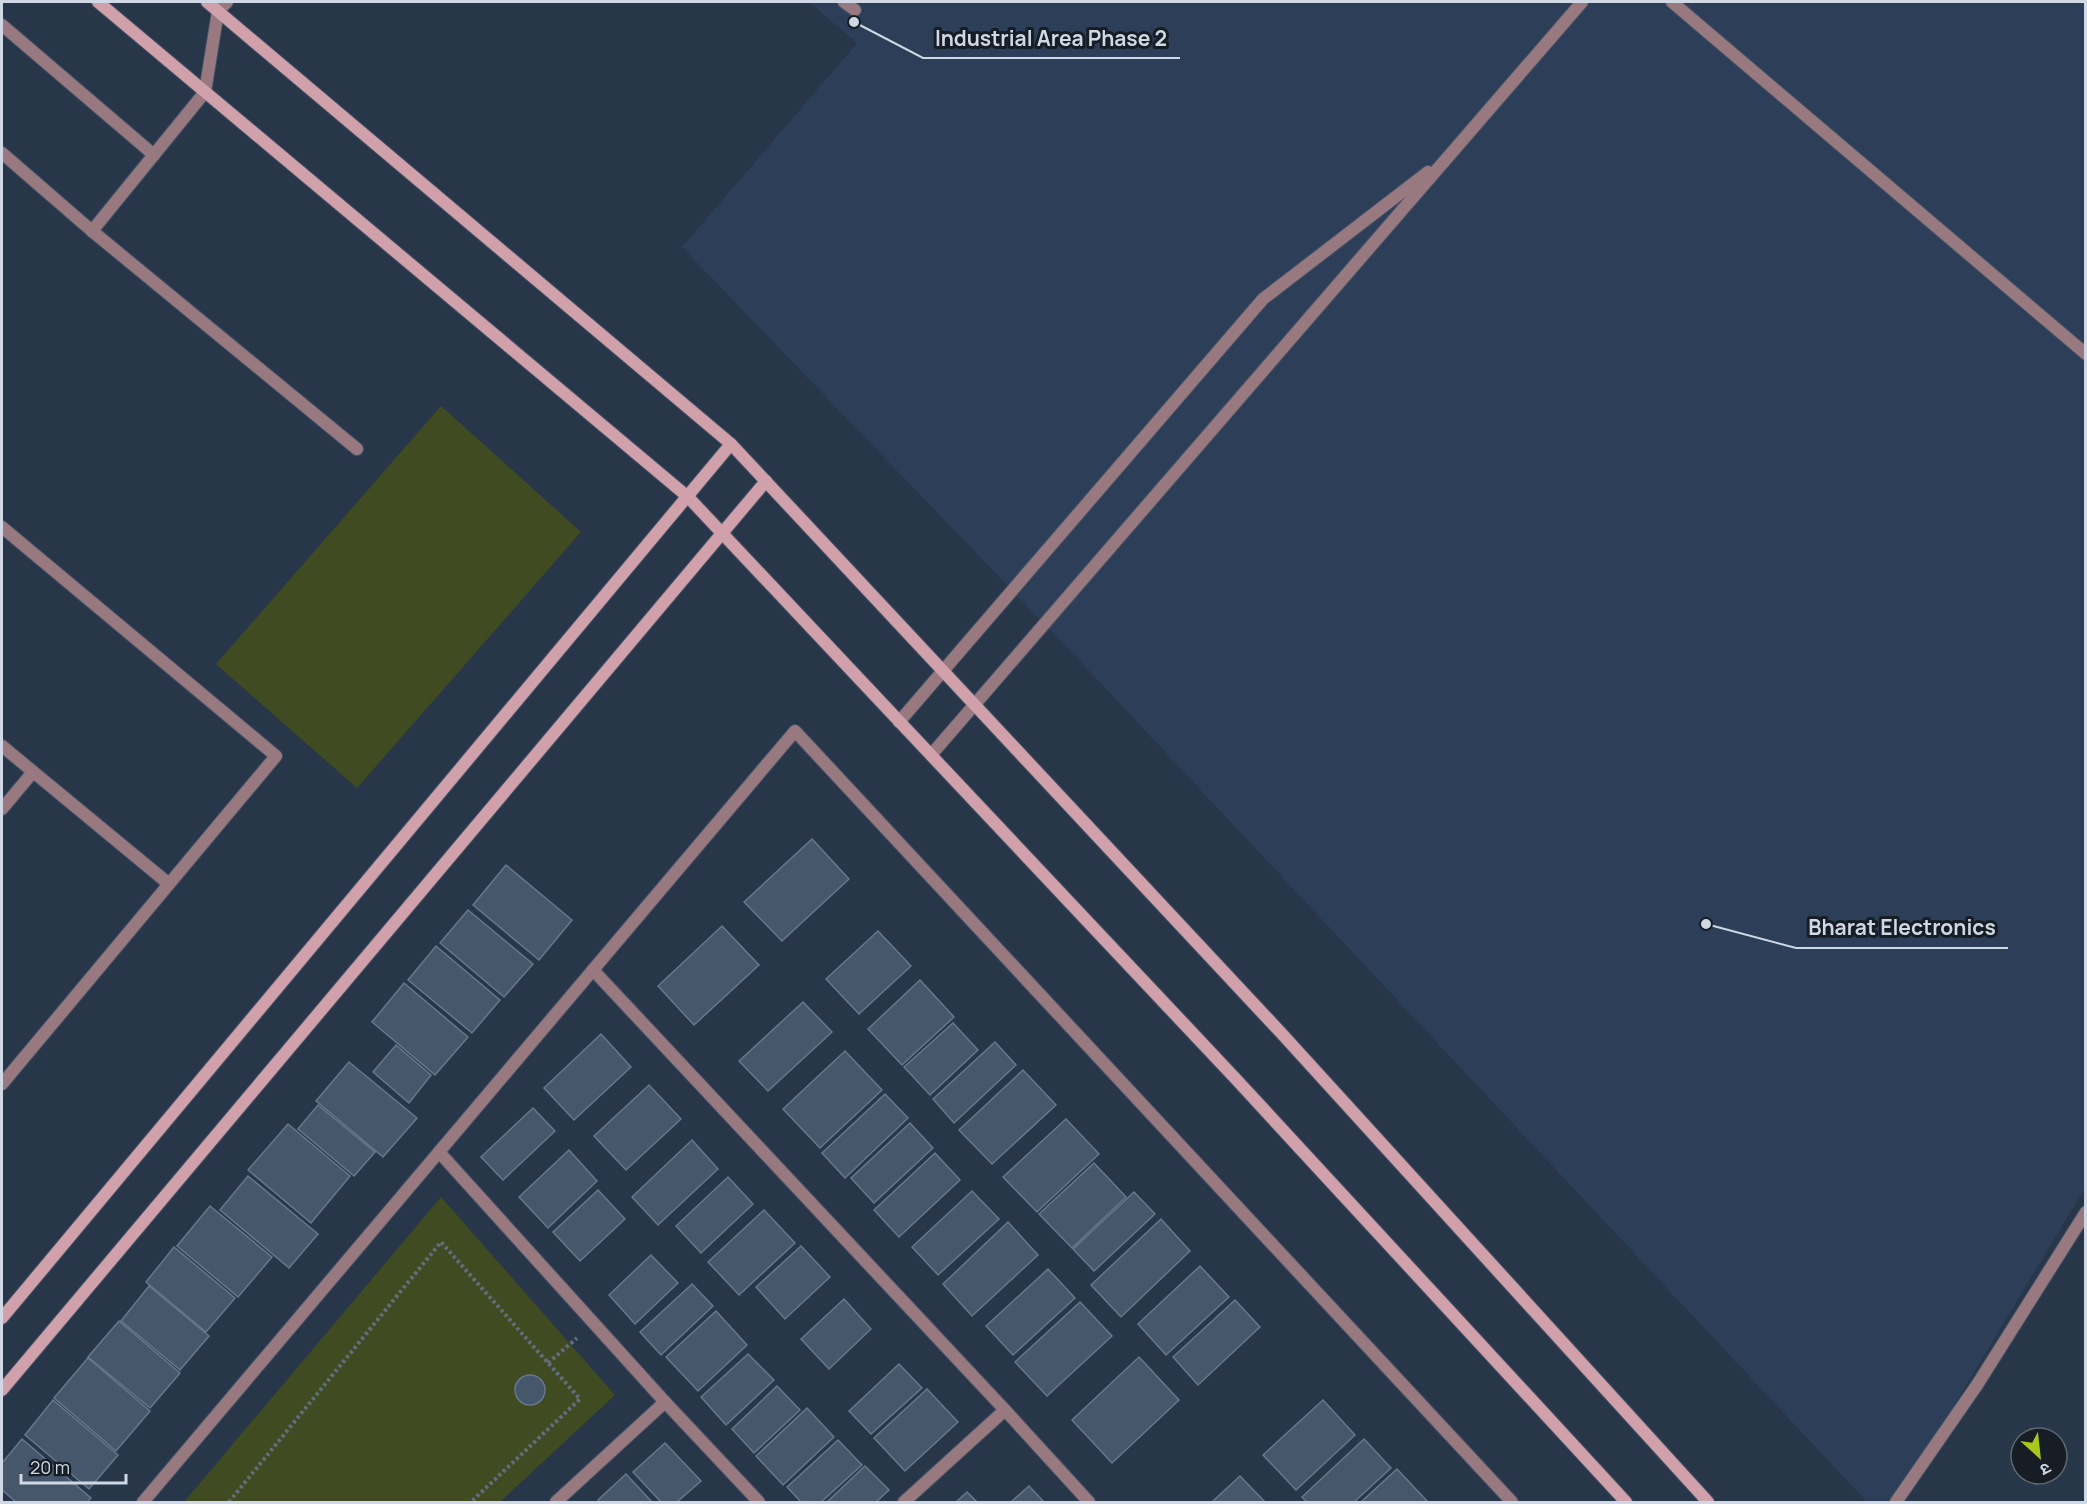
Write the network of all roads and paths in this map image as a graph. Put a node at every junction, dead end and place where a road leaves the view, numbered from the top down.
1 (98, 2) edge
2 (207, 2) edge
3 (844, 2) edge
4 (1582, 2) edge
5 (1672, 2) edge
6 (222, 6) edge
7 (855, 10) dead end
8 (2, 25) edge
9 (205, 92) junction
10 (2, 153) edge
11 (154, 155) junction
12 (1448, 157) junction
13 (92, 231) junction
14 (2085, 354) edge
15 (731, 444) junction
16 (357, 449) dead end
17 (766, 481) junction
18 (688, 497) junction
19 (2, 527) edge
20 (722, 533) junction
21 (943, 671) junction
22 (976, 706) junction
23 (899, 722) junction
24 (2, 746) edge
25 (931, 755) junction
26 (33, 772) junction
27 (2, 809) edge
28 (169, 884) junction
29 (593, 970) junction
30 (2, 1084) edge
31 (439, 1152) junction
32 (2085, 1212) edge
33 (4, 1311) edge
34 (593, 1323) junction
35 (548, 1363) junction
36 (2, 1390) edge
37 (664, 1402) junction
38 (1005, 1410) junction
39 (143, 1503) edge
40 (229, 1503) edge
41 (471, 1503) edge
42 (556, 1503) edge
43 (759, 1503) edge
44 (904, 1503) edge
45 (1089, 1503) edge
46 (1512, 1503) edge
47 (1626, 1503) edge
48 (1708, 1503) edge
49 (1896, 1503) edge

1 - 9 street
2 - 6 street
3 - 7 street
4 - 12 street
5 - 14 street
6 - 9 street
6 - 15 street
8 - 11 street
9 - 11 street
9 - 18 street
10 - 13 street
11 - 13 street
12 - 21 street
12 - 22 street
13 - 16 street
15 - 17 street
15 - 18 street
17 - 20 street
17 - 21 street
18 - 20 street
18 - 33 street
19 - 28 street
20 - 23 street
20 - 36 street
21 - 22 street
21 - 23 street
22 - 25 street
22 - 48 street
23 - 25 street
24 - 26 street
25 - 47 street
26 - 27 street
26 - 28 street
28 - 30 street
29 - 31 street
29 - 38 street
29 - 46 street
31 - 34 street
31 - 39 street
32 - 49 street
34 - 35 path
34 - 37 street
35 - 40 path
35 - 41 path
37 - 42 street
37 - 43 street
38 - 44 street
38 - 45 street

